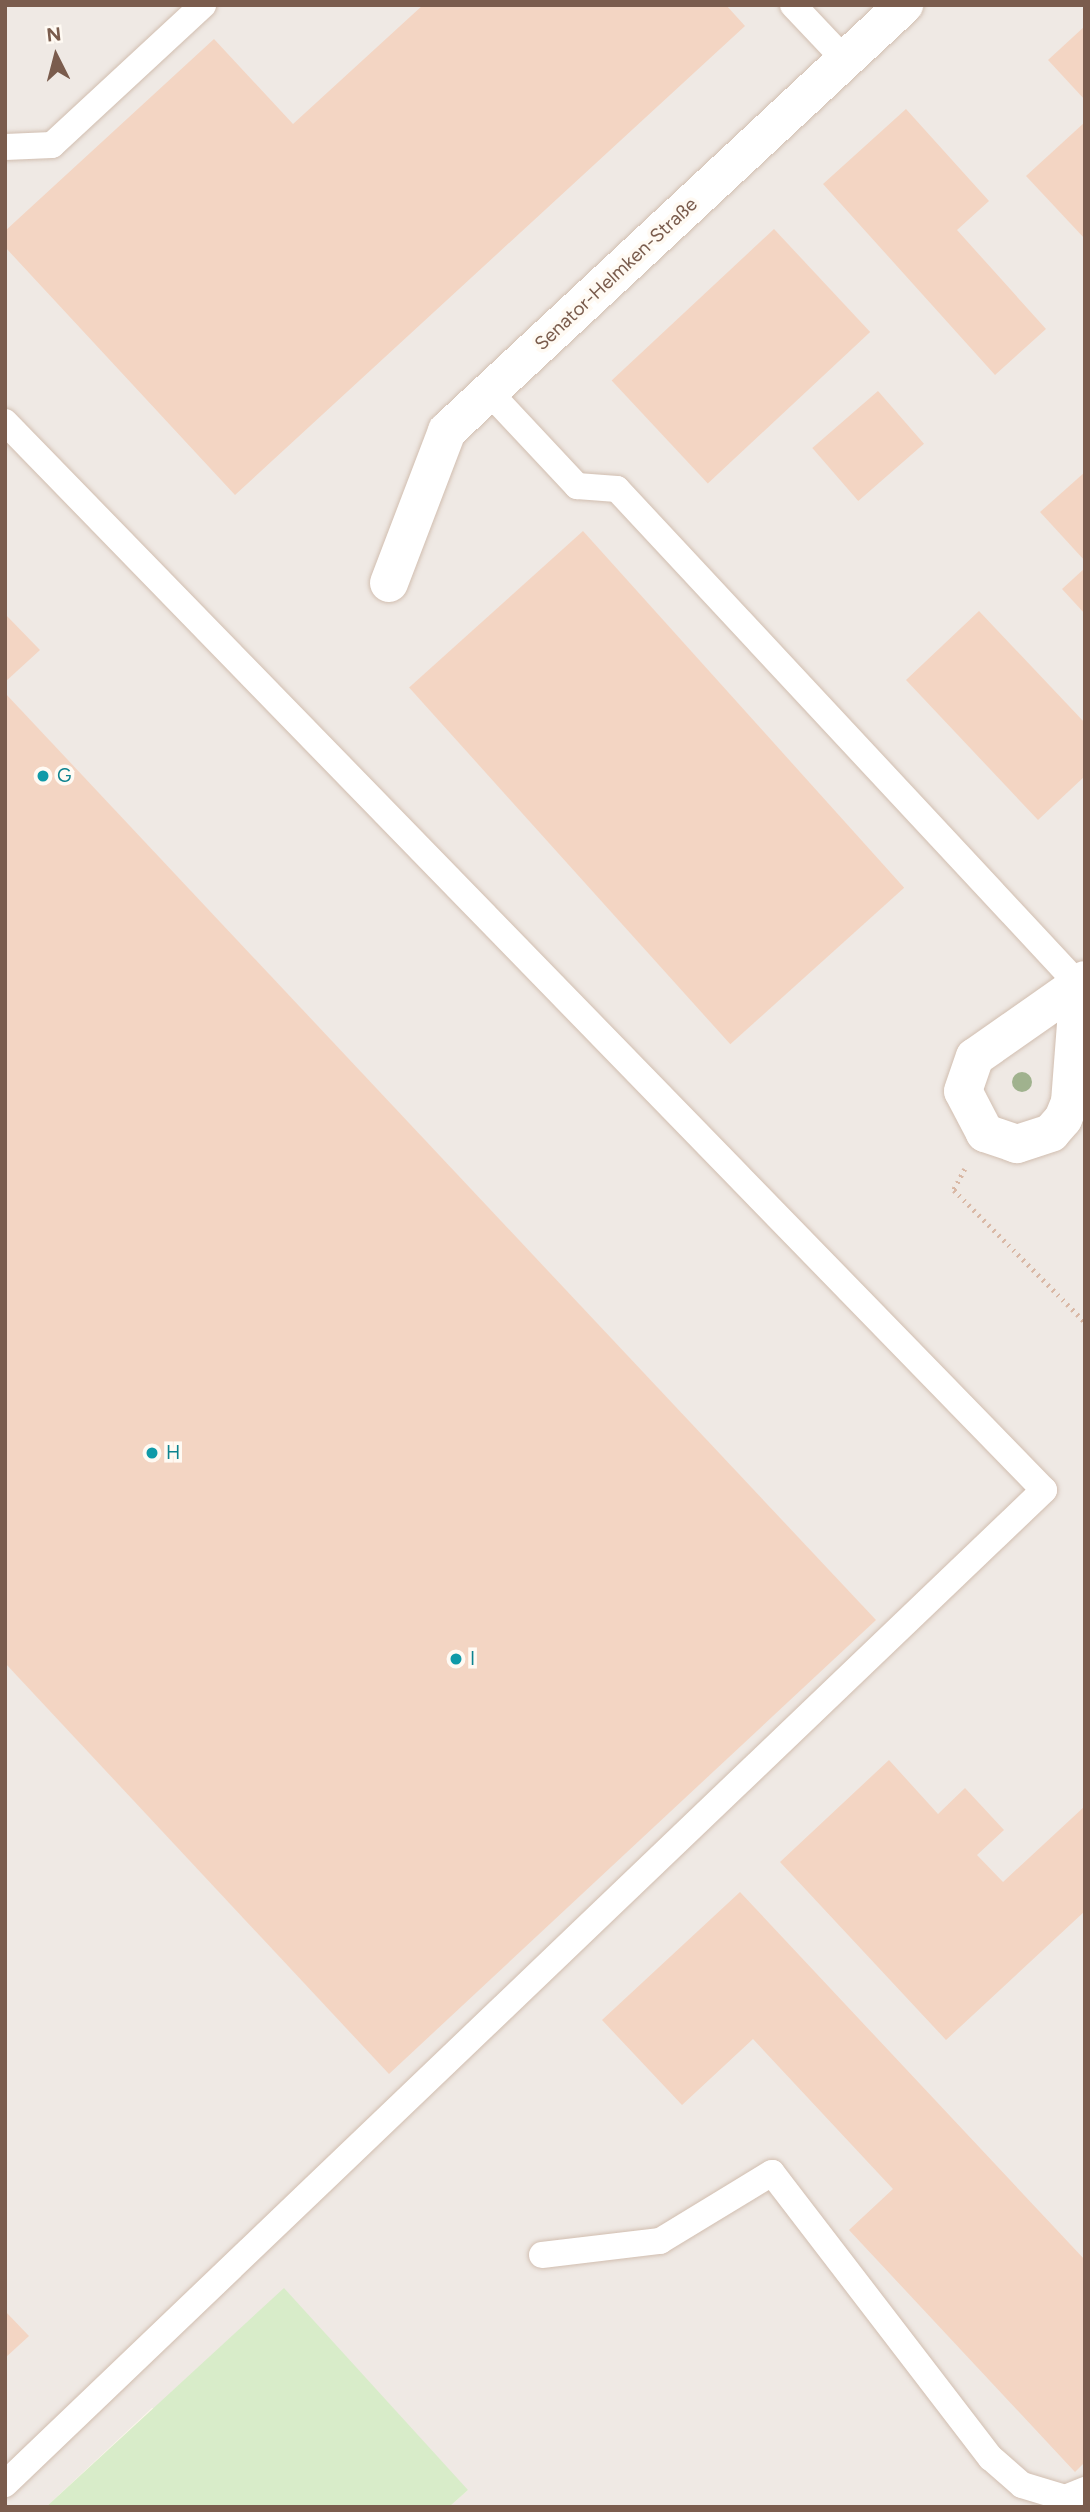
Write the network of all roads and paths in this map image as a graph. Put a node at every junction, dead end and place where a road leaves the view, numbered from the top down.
1 (203, 5) edge
2 (793, 5) edge
3 (904, 5) edge
4 (845, 60) junction
5 (5, 147) edge
6 (489, 392) junction
7 (5, 422) edge
8 (389, 583) dead end
9 (1082, 982) edge
10 (985, 1133) junction
11 (1085, 1322) edge
12 (542, 2255) dead end
13 (5, 2484) edge
14 (1085, 2490) edge

1 - 5 lane
2 - 4 lane
3 - 4 street, Senator-Helmken-Straße
4 - 6 street, Senator-Helmken-Straße
6 - 8 street, Senator-Helmken-Straße
6 - 9 lane
7 - 13 lane
9 - 10 street
9 - 10 street
10 - 11 path
12 - 14 lane

